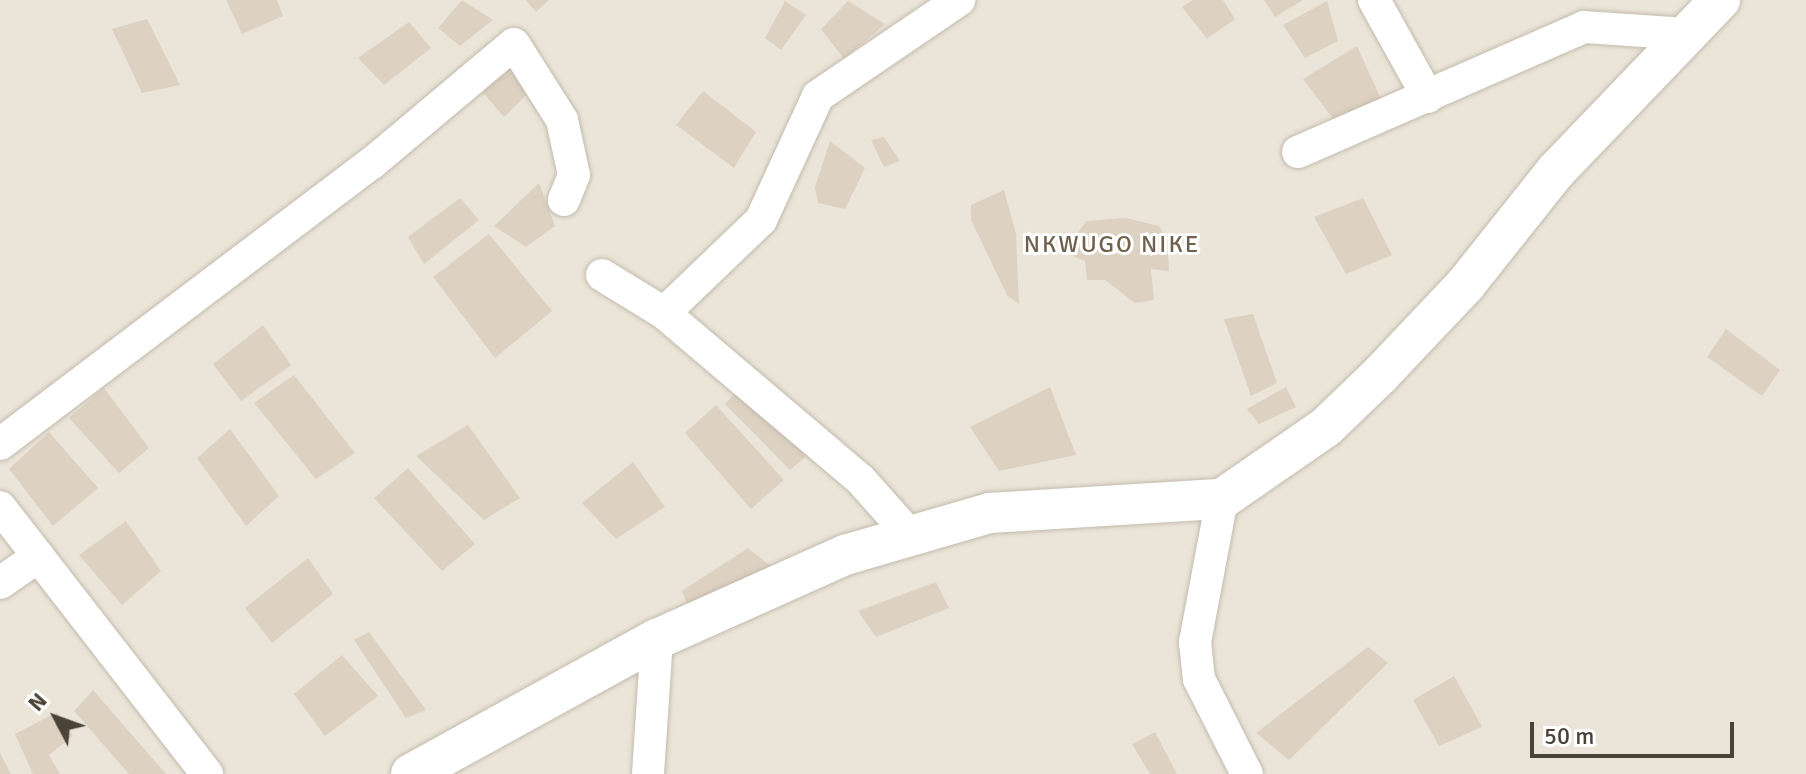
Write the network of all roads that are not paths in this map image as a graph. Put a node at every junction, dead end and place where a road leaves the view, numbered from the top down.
1 (959, 0) edge
2 (1374, 0) edge
3 (1720, 0) edge
4 (1686, 34) junction
5 (1428, 97) junction
6 (1298, 152) dead end
7 (564, 200) dead end
8 (602, 275) dead end
9 (664, 313) junction
10 (0, 444) edge
11 (1222, 499) junction
12 (0, 507) edge
13 (909, 534) junction
14 (39, 556) junction
15 (0, 583) edge
16 (657, 639) junction
17 (207, 774) edge
18 (411, 774) edge
19 (648, 774) edge
20 (1247, 774) edge

1 - 9 street
2 - 5 street
3 - 4 street
4 - 5 street
4 - 11 street
5 - 6 street
7 - 10 street
8 - 9 street
9 - 13 street
11 - 13 street
11 - 20 street
12 - 14 street
13 - 16 street
14 - 15 street
14 - 17 street
16 - 18 street
16 - 19 street

